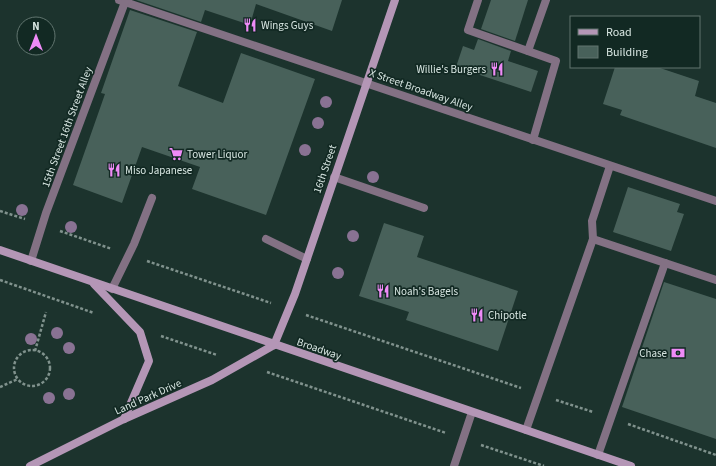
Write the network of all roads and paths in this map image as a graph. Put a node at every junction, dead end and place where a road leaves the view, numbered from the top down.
1 (394, 0) edge
2 (478, 0) edge
3 (546, 0) edge
4 (122, 1) edge
5 (528, 51) junction
6 (367, 84) junction
7 (533, 140) junction
8 (610, 166) junction
9 (334, 177) junction
10 (152, 198) dead end
11 (716, 201) edge
12 (424, 208) dead end
13 (0, 211) edge
14 (43, 225) junction
15 (266, 239) dead end
16 (593, 239) junction
17 (0, 250) edge
18 (129, 255) junction
19 (307, 259) junction
20 (31, 261) junction
21 (665, 263) junction
22 (0, 280) edge
23 (716, 280) edge
24 (92, 282) junction
25 (112, 289) junction
26 (289, 309) junction
27 (46, 312) dead end
28 (97, 314) dead end
29 (135, 327) junction
30 (274, 345) junction
31 (35, 351) junction
32 (242, 363) junction
33 (18, 380) junction
34 (0, 387) edge
35 (539, 394) junction
36 (472, 412) junction
37 (124, 419) junction
38 (611, 419) junction
39 (526, 430) junction
40 (464, 439) junction
41 (598, 455) junction
42 (716, 455) edge
43 (30, 466) edge
44 (454, 466) edge
45 (544, 466) edge
46 (632, 466) edge

1 - 6 main road, 16th Street
2 - 5 lane
3 - 5 lane
4 - 6 lane, X Street Broadway Alley
4 - 14 lane, 15th Street 16th Street Alley
5 - 7 lane
6 - 7 lane, X Street Broadway Alley
6 - 9 main road, 16th Street
7 - 8 lane, X Street Broadway Alley
8 - 11 lane, X Street Broadway Alley
8 - 16 lane
9 - 12 lane
9 - 19 main road, 16th Street
10 - 18 lane
13 - 14 path
14 - 18 path
14 - 20 lane, 15th Street 16th Street Alley
15 - 19 lane
16 - 21 lane
16 - 35 lane
17 - 20 main road, Broadway
18 - 25 lane
18 - 26 path
19 - 26 main road, 16th Street
20 - 24 main road, Broadway
21 - 23 lane
21 - 38 lane
22 - 28 path
24 - 25 main road, Broadway
24 - 29 main road
25 - 30 main road, Broadway
26 - 30 main road, 16th Street
26 - 35 path
27 - 31 path
29 - 32 path
29 - 37 main road
30 - 32 main road, Land Park Drive
30 - 36 main road, Broadway
31 - 33 path
31 - 33 path
32 - 37 main road, Land Park Drive
32 - 40 path
33 - 34 path
35 - 38 path
35 - 39 lane
36 - 39 main road, Broadway
36 - 40 lane
37 - 43 main road, Land Park Drive
38 - 41 lane
38 - 42 path
39 - 41 main road, Broadway
40 - 44 lane
40 - 45 path
41 - 46 main road, Broadway

